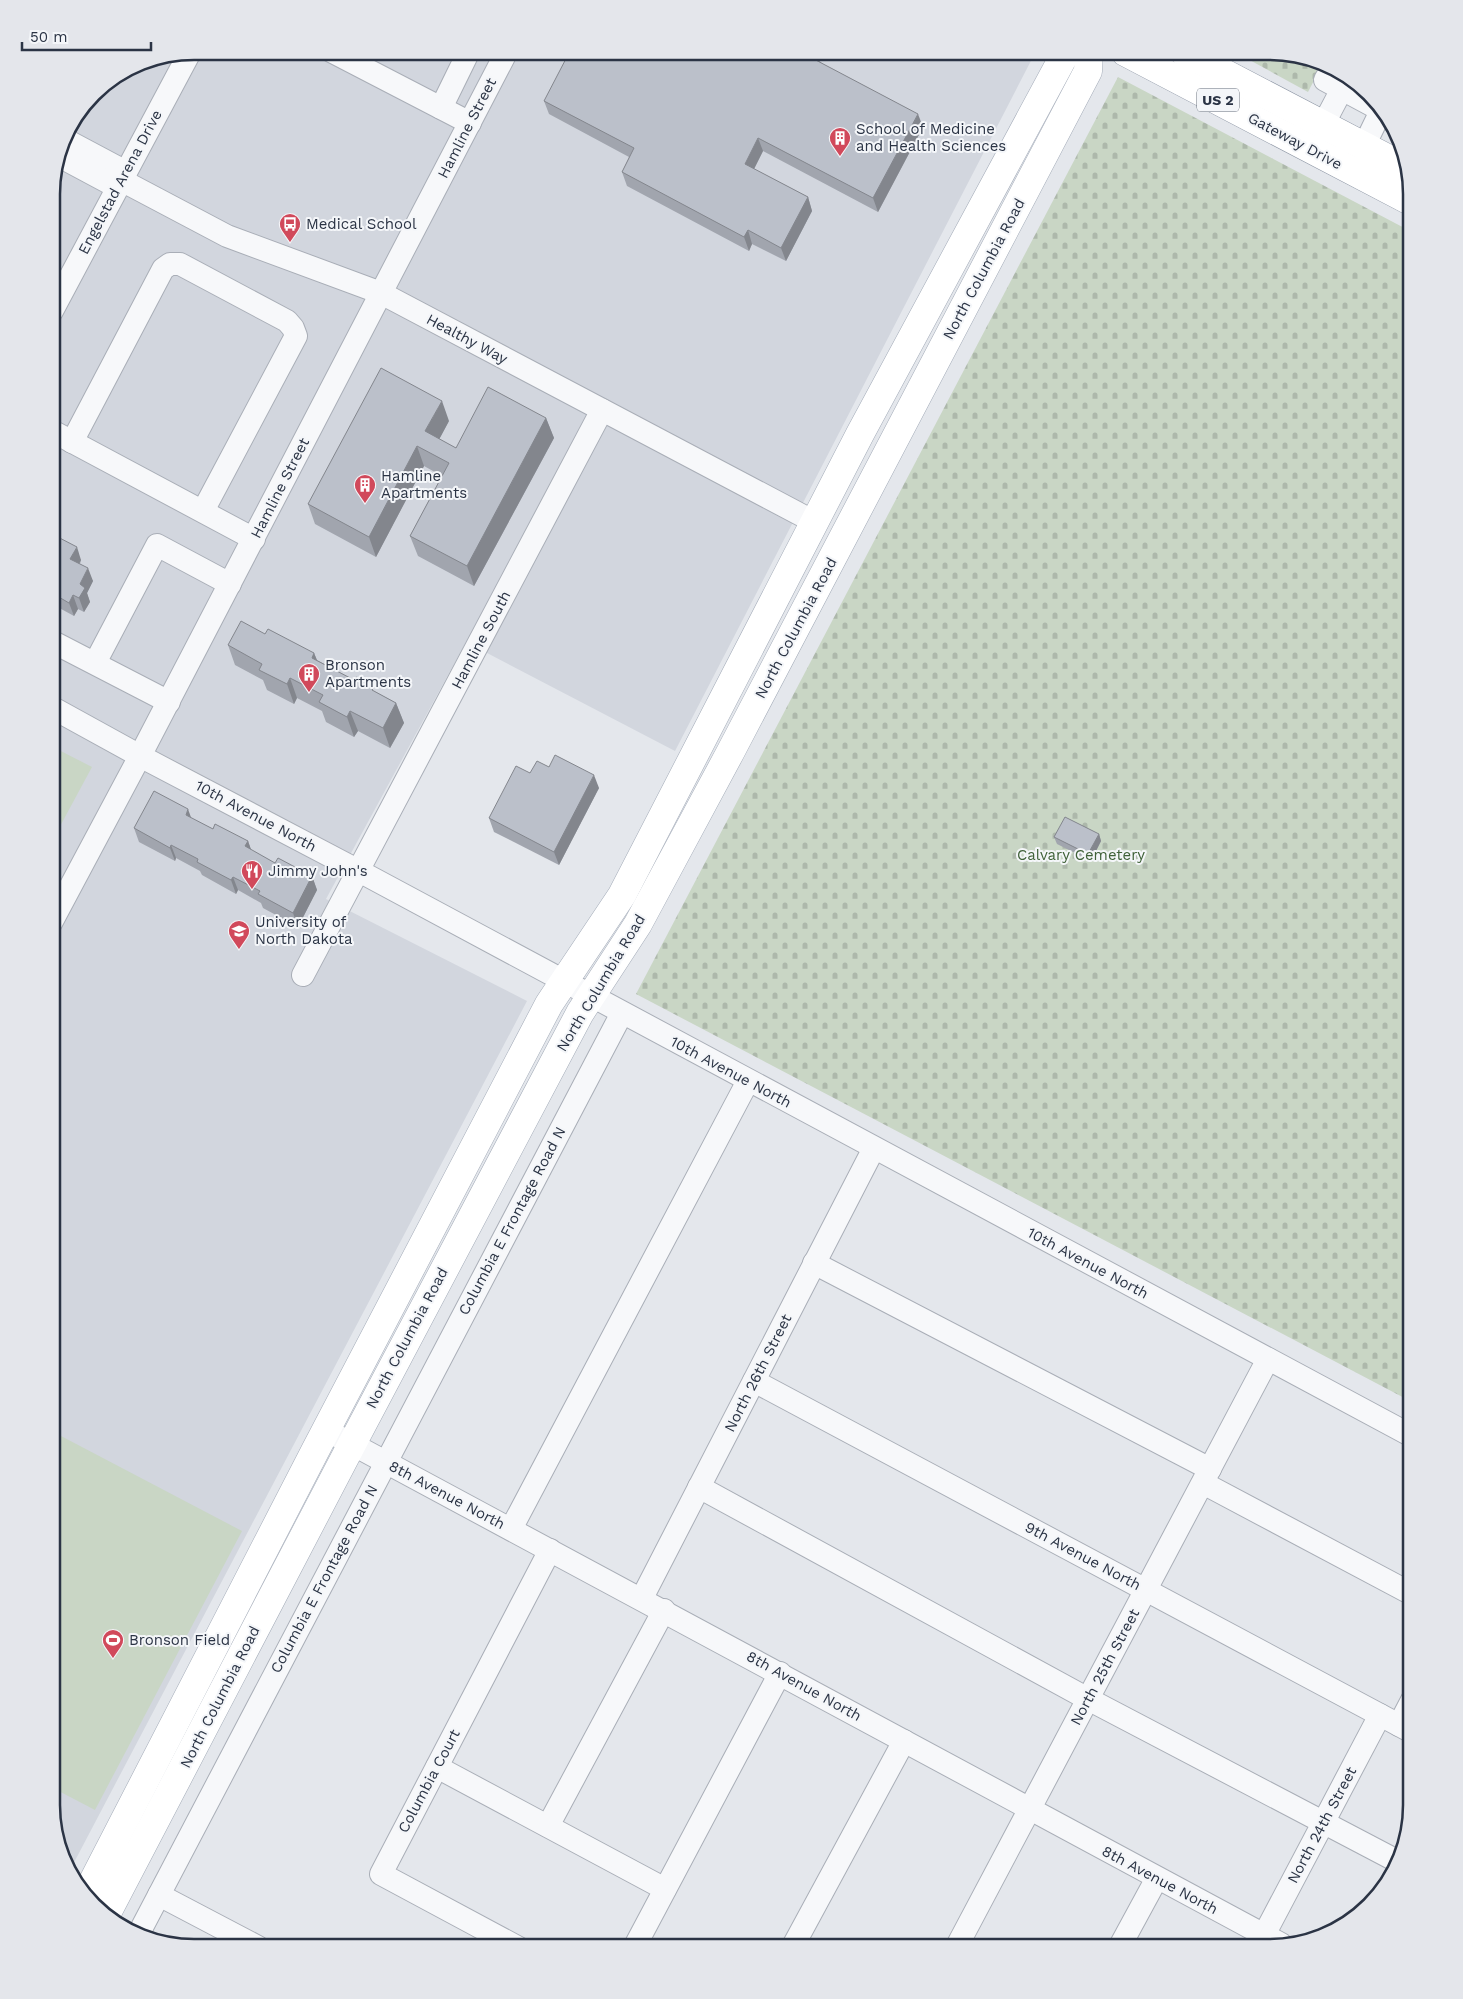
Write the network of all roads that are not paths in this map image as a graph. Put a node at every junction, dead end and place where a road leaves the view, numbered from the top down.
1 (348, 60) edge
2 (465, 60) edge
3 (502, 60) edge
4 (1063, 60) edge
5 (1089, 60) edge
6 (1140, 60) edge
7 (1199, 60) edge
8 (185, 61) edge
9 (1328, 74) edge
10 (1342, 89) junction
11 (1367, 103) edge
12 (441, 108) junction
13 (1377, 116) edge
14 (470, 123) junction
15 (1323, 125) junction
16 (70, 144) edge
17 (1364, 146) junction
18 (65, 158) edge
19 (1399, 164) edge
20 (121, 180) junction
21 (1403, 197) edge
22 (381, 293) junction
23 (60, 296) edge
24 (602, 410) junction
25 (60, 435) edge
26 (72, 442) junction
27 (202, 511) junction
28 (805, 517) dead end
29 (254, 539) junction
30 (230, 584) junction
31 (60, 645) edge
32 (95, 663) junction
33 (169, 702) junction
34 (60, 711) edge
35 (140, 756) junction
36 (359, 871) junction
37 (60, 906) edge
38 (303, 976) dead end
39 (564, 982) junction
40 (591, 996) junction
41 (622, 1013) junction
42 (748, 1081) junction
43 (874, 1148) junction
44 (814, 1263) junction
45 (1268, 1359) junction
46 (754, 1381) junction
47 (326, 1430) junction
48 (1403, 1431) edge
49 (352, 1444) junction
50 (385, 1461) junction
51 (1206, 1476) junction
52 (699, 1487) junction
53 (511, 1529) junction
54 (550, 1550) junction
55 (1403, 1589) edge
56 (1146, 1590) junction
57 (642, 1598) junction
58 (664, 1610) junction
59 (780, 1673) junction
60 (1088, 1699) junction
61 (1397, 1724) edge
62 (904, 1741) junction
63 (437, 1767) junction
64 (1029, 1810) junction
65 (1324, 1821) junction
66 (548, 1826) junction
67 (1392, 1859) edge
68 (1156, 1878) junction
69 (90, 1888) edge
70 (665, 1889) junction
71 (159, 1895) junction
72 (109, 1908) edge
73 (141, 1928) edge
74 (241, 1939) edge
75 (502, 1939) edge
76 (639, 1939) edge
77 (797, 1939) edge
78 (961, 1939) edge
79 (1124, 1939) edge
80 (1268, 1939) edge
81 (1274, 1939) edge

1 - 12 street
2 - 12 street
3 - 14 street, Hamline Street
4 - 39 main road, North Columbia Road
5 - 40 main road, North Columbia Road
6 - 21 main road, Gateway Drive / US 2
7 - 15 main road, Gateway Drive / US 2
8 - 20 street, Engelstad Arena Drive
9 - 10 street
10 - 11 street
10 - 15 street
12 - 14 street
13 - 17 street
14 - 22 street, Hamline Street
15 - 17 main road, Gateway Drive / US 2
16 - 20 street
17 - 19 main road, Gateway Drive / US 2
18 - 20 street
20 - 22 street, Healthy Way
20 - 23 street, Engelstad Arena Drive
22 - 24 street, Healthy Way
22 - 29 street, Hamline Street
24 - 28 street, Healthy Way
24 - 36 street, Hamline South
25 - 26 street
26 - 27 street
26 - 27 street
27 - 29 street
29 - 30 street, Hamline Street
30 - 32 street
30 - 33 street, Hamline Street
31 - 32 street
32 - 33 street
33 - 35 street, Hamline Street
34 - 35 street, 10th Avenue North
35 - 36 street, 10th Avenue North
35 - 37 street, Hamline Street
36 - 38 street, Hamline South
36 - 39 street, 10th Avenue North
39 - 40 street, 10th Avenue North
39 - 47 main road, North Columbia Road
40 - 41 street, 10th Avenue North
40 - 49 main road, North Columbia Road
41 - 42 street, 10th Avenue North
41 - 50 street, Columbia E Frontage Road N
42 - 43 street, 10th Avenue North
42 - 53 street
43 - 44 street, North 26th Street
43 - 45 street, 10th Avenue North
44 - 46 street, North 26th Street
44 - 51 street
45 - 48 street, 10th Avenue North
45 - 51 street, North 25th Street
46 - 52 street, North 26th Street
46 - 56 street, 9th Avenue North
47 - 49 street, 8th Avenue North
47 - 69 main road, North Columbia Road
49 - 50 street, 8th Avenue North
49 - 72 main road, North Columbia Road
50 - 53 street, 8th Avenue North
50 - 71 street, Columbia E Frontage Road N
51 - 55 street
51 - 56 street, North 25th Street
52 - 57 street, North 26th Street
52 - 60 street
53 - 54 street, 8th Avenue North
54 - 57 street, 8th Avenue North
54 - 63 street, Columbia Court
56 - 60 street, North 25th Street
56 - 61 street, 9th Avenue North
57 - 58 street, 8th Avenue North
58 - 59 street, 8th Avenue North
58 - 66 street
59 - 62 street, 8th Avenue North
59 - 70 street
60 - 64 street, North 25th Street
60 - 65 street
61 - 65 street, North 24th Street
62 - 64 street, 8th Avenue North
62 - 77 street
63 - 66 street
63 - 75 street, Columbia Court
64 - 68 street, 8th Avenue North
64 - 78 street, North 25th Street
65 - 67 street
65 - 81 street, North 24th Street
66 - 70 street
68 - 79 street
68 - 80 street, 8th Avenue North
70 - 76 street
71 - 73 street, Columbia E Frontage Road N
71 - 74 street

